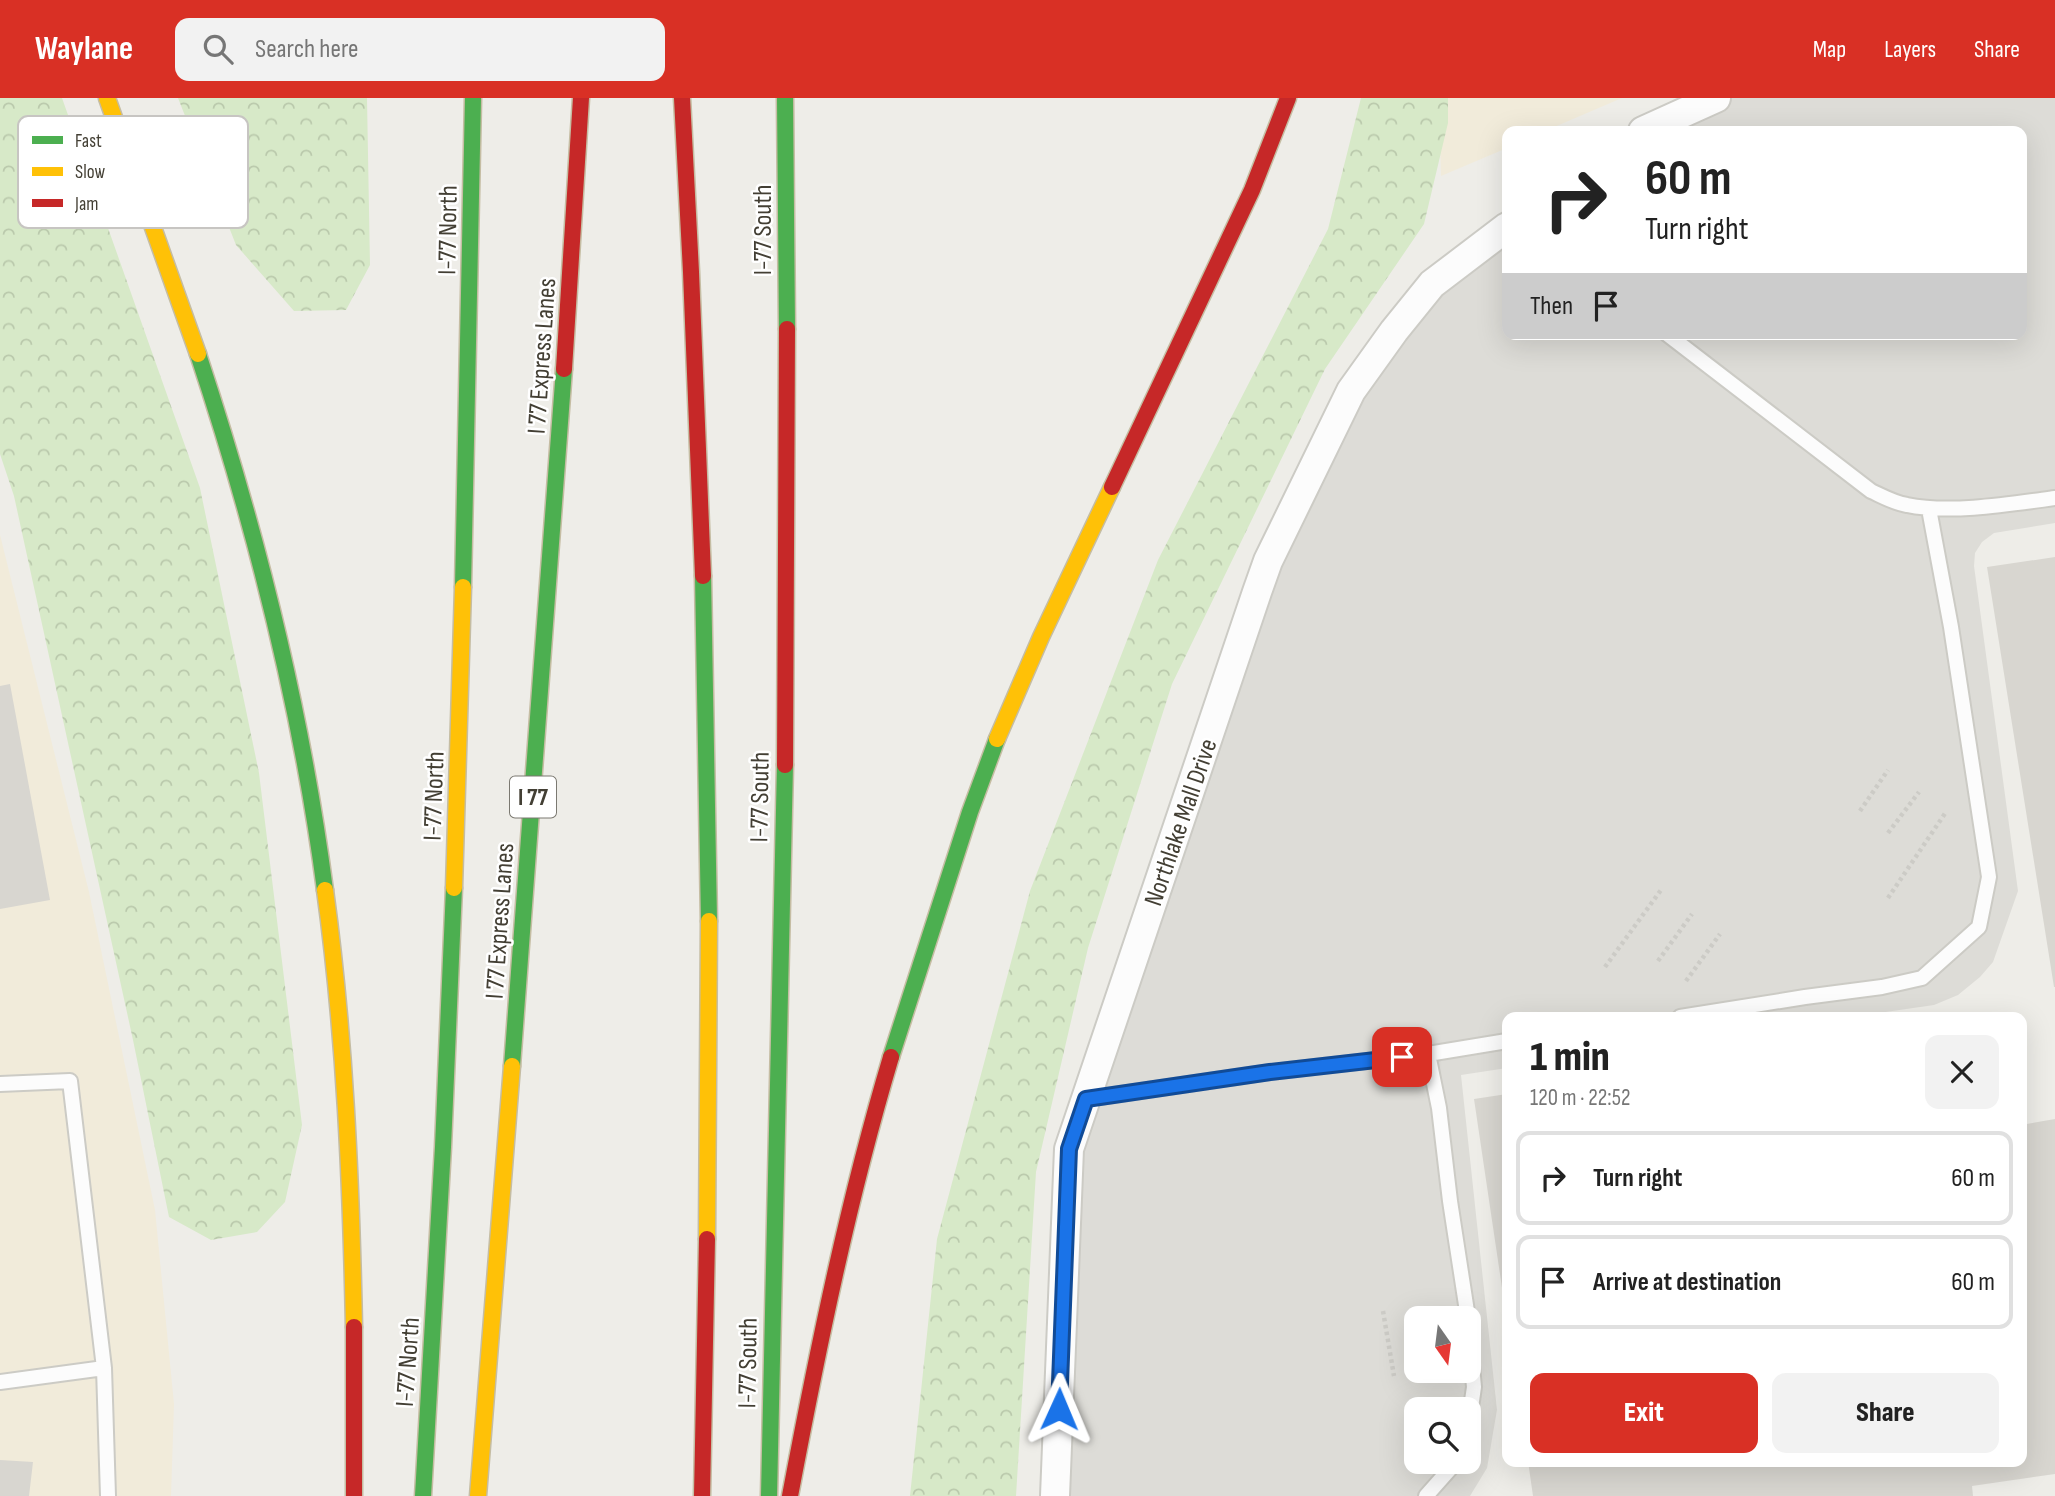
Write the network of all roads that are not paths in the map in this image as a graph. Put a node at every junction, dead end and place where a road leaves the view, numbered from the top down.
1 (107, 98) edge
2 (473, 98) edge
3 (581, 98) edge
4 (682, 98) edge
5 (785, 98) edge
6 (1288, 98) edge
7 (1716, 98) edge
8 (113, 116) edge
9 (1651, 126) edge
10 (154, 228) edge
11 (1502, 232) edge
12 (1675, 340) edge
13 (2055, 498) edge
14 (1929, 509) junction
15 (1711, 1012) edge
16 (1502, 1042) edge
17 (1429, 1054) junction
18 (0, 1084) edge
19 (1086, 1099) junction
20 (1466, 1306) edge
21 (104, 1368) junction
22 (0, 1382) edge
23 (1445, 1474) edge
24 (108, 1496) edge
25 (354, 1496) edge
26 (423, 1496) edge
27 (478, 1496) edge
28 (702, 1496) edge
29 (769, 1496) edge
30 (790, 1496) edge
31 (1055, 1496) edge
32 (1426, 1496) edge

1 - 8 highway
2 - 26 highway, I-77 North
3 - 27 highway, I 77 Express Lanes / I 77
4 - 28 highway
5 - 29 highway, I-77 South
6 - 30 highway
7 - 9 street
10 - 25 highway
11 - 19 street, Northlake Mall Drive
12 - 14 lane
13 - 14 lane
14 - 15 lane
16 - 17 lane
17 - 19 lane
17 - 20 lane
18 - 21 lane
19 - 31 street, Northlake Mall Drive
21 - 22 lane
21 - 24 lane
23 - 32 lane

